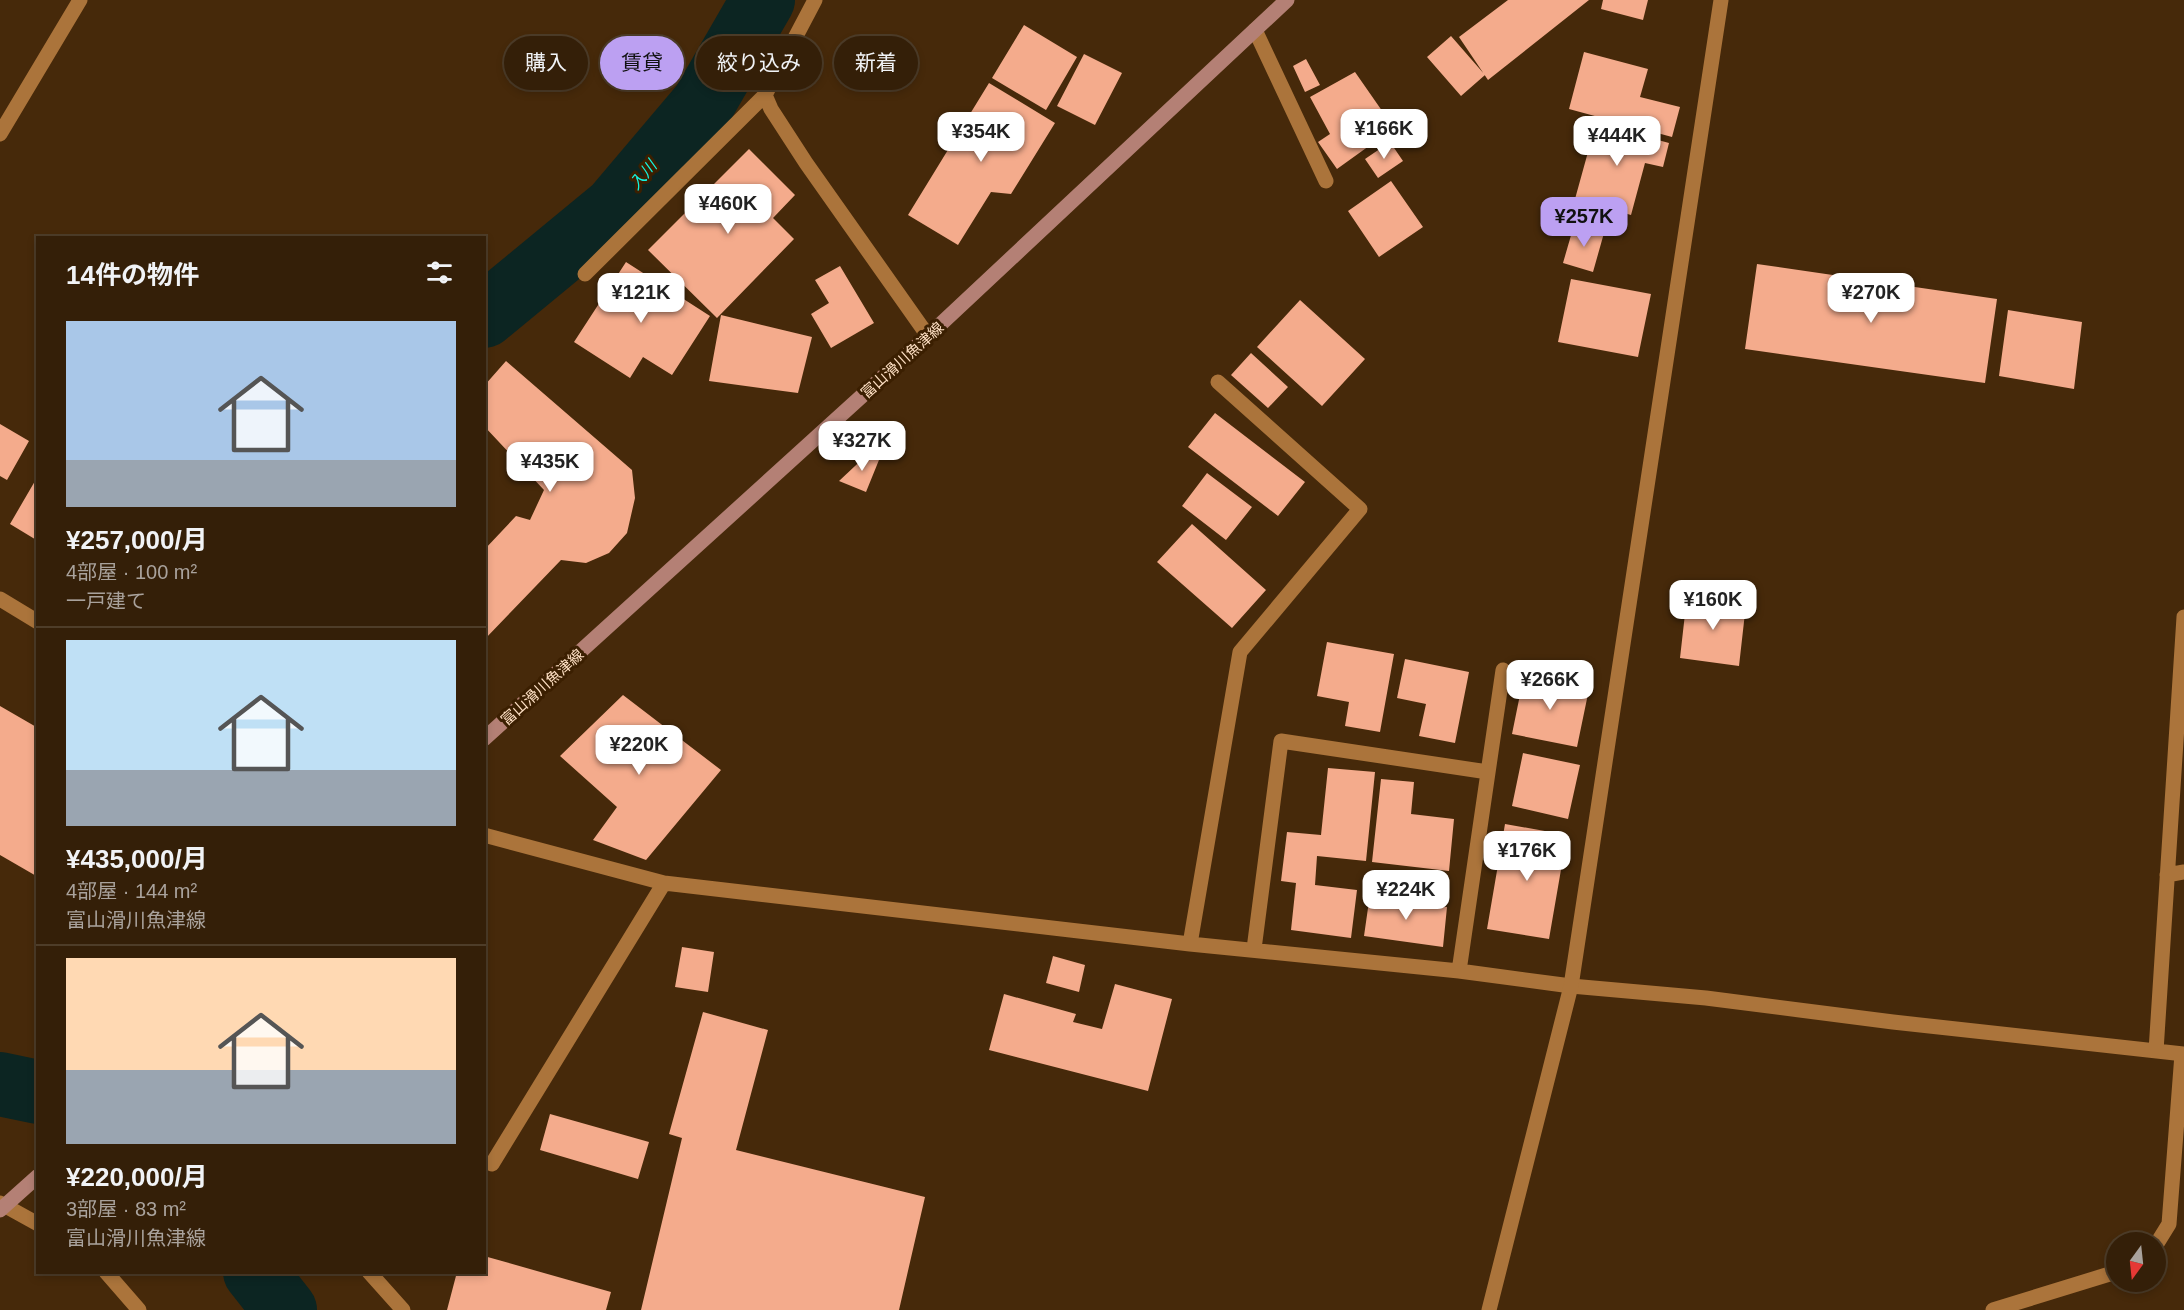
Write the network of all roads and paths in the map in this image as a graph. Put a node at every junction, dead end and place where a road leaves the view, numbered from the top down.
1 (80, 0) edge
2 (815, 0) edge
3 (1287, 0) edge
4 (1721, 0) edge
5 (1256, 30) junction
6 (765, 95) junction
7 (0, 134) edge
8 (1326, 181) dead end
9 (585, 274) dead end
10 (928, 336) junction
11 (1218, 382) dead end
12 (0, 599) edge
13 (2184, 617) edge
14 (36, 621) edge
15 (1503, 670) dead end
16 (486, 737) edge
17 (1488, 772) junction
18 (486, 836) edge
19 (2184, 872) edge
20 (2167, 875) junction
21 (664, 883) junction
22 (1190, 944) junction
23 (1254, 949) junction
24 (1459, 971) junction
25 (1571, 986) junction
26 (2156, 1051) junction
27 (2183, 1054) edge
28 (492, 1164) dead end
29 (36, 1178) edge
30 (1, 1207) edge
31 (36, 1223) edge
32 (2177, 1224) edge
33 (2166, 1235) edge
34 (108, 1274) edge
35 (371, 1274) edge
36 (2106, 1275) edge
37 (138, 1310) edge
38 (403, 1310) edge
39 (1489, 1310) edge
40 (1993, 1310) edge

1 - 7 street
2 - 6 street
3 - 5 main road, 富山滑川魚津線
4 - 25 street
5 - 8 street
5 - 10 main road, 富山滑川魚津線
6 - 9 street
6 - 10 street
10 - 16 main road, 富山滑川魚津線
11 - 22 street
12 - 14 street
13 - 20 street
15 - 17 street
17 - 23 street
17 - 24 street
18 - 21 street
19 - 20 street
20 - 26 street
21 - 22 street
21 - 28 street
22 - 23 street
23 - 24 street
24 - 25 street
25 - 26 street
25 - 39 street
26 - 27 street
27 - 32 street
29 - 30 main road
30 - 31 street
32 - 33 street
34 - 37 street
35 - 38 street
36 - 40 street

